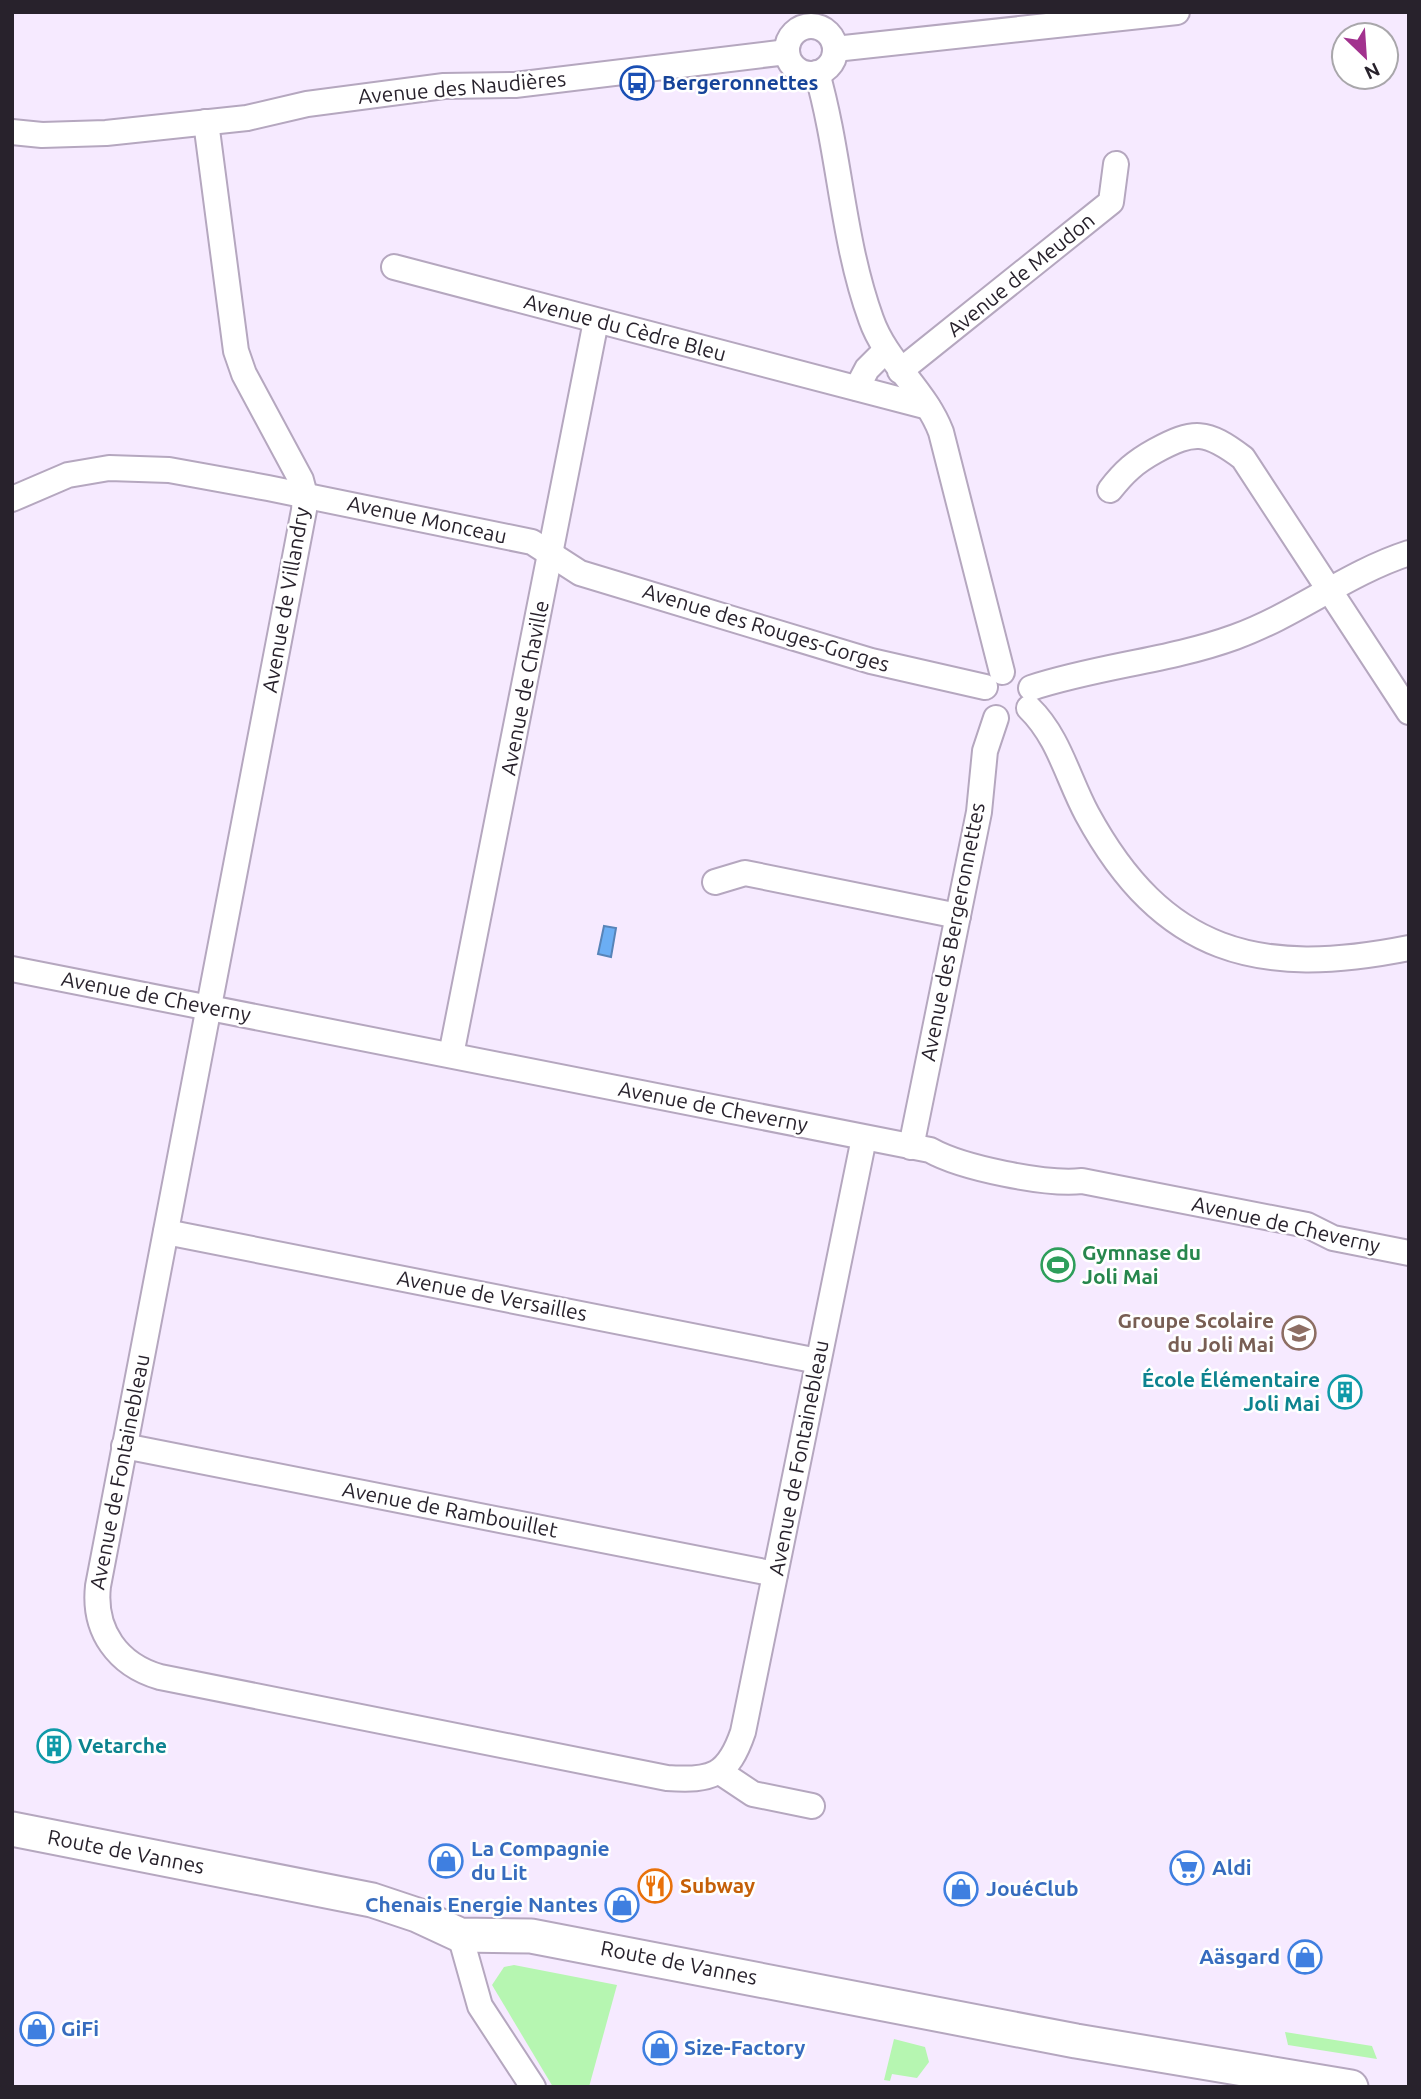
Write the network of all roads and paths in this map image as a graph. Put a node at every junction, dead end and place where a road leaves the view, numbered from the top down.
1 (1178, 12) edge
2 (1135, 14) edge
3 (797, 20) edge
4 (835, 49) junction
5 (787, 52) junction
6 (817, 73) junction
7 (206, 122) junction
8 (12, 132) edge
9 (1116, 164) dead end
10 (394, 267) dead end
11 (596, 321) junction
12 (885, 351) junction
13 (900, 371) junction
14 (857, 388) junction
15 (928, 407) junction
16 (1110, 490) dead end
17 (305, 495) junction
18 (12, 499) edge
19 (1409, 553) edge
20 (552, 555) junction
21 (1329, 589) junction
22 (993, 679) junction
23 (1030, 698) junction
24 (1409, 712) edge
25 (996, 718) junction
26 (715, 882) dead end
27 (958, 916) junction
28 (1409, 948) edge
29 (12, 969) edge
30 (209, 1007) junction
31 (452, 1055) junction
32 (864, 1138) junction
33 (911, 1147) junction
34 (166, 1231) junction
35 (1409, 1253) edge
36 (818, 1361) junction
37 (124, 1446) junction
38 (775, 1574) junction
39 (720, 1772) junction
40 (812, 1806) dead end
41 (12, 1829) edge
42 (460, 1935) junction
43 (533, 2087) edge
44 (1351, 2087) edge

1 - 2 street
2 - 4 street
3 - 4 street
3 - 5 street
4 - 6 street
5 - 6 street
5 - 7 street, Avenue des Naudières
6 - 12 street
7 - 8 street, Avenue des Naudières
7 - 17 street, Avenue de Villandry
9 - 13 street, Avenue de Meudon
10 - 11 street, Avenue du Cèdre Bleu
11 - 14 street, Avenue du Cèdre Bleu
11 - 20 street, Avenue de Chaville
12 - 13 street
12 - 14 street
13 - 15 street
14 - 15 street, Avenue du Cèdre Bleu
15 - 22 street
16 - 21 street
17 - 18 street, Avenue Monceau
17 - 20 street, Avenue Monceau
17 - 30 street, Avenue de Villandry
19 - 21 street
20 - 22 street, Avenue des Rouges-Gorges
20 - 31 street, Avenue de Chaville
21 - 23 street
21 - 24 street
22 - 23 street
22 - 25 street
23 - 25 street
23 - 28 street
25 - 27 street, Avenue des Bergeronnettes
26 - 27 street
27 - 33 street, Avenue des Bergeronnettes
29 - 30 street, Avenue de Cheverny
30 - 31 street, Avenue de Cheverny
30 - 34 street, Avenue de Fontainebleau
31 - 32 street, Avenue de Cheverny
32 - 33 street, Avenue de Cheverny
32 - 36 street, Avenue de Fontainebleau
33 - 35 street, Avenue de Cheverny
34 - 36 street, Avenue de Versailles
34 - 37 street, Avenue de Fontainebleau
36 - 38 street, Avenue de Fontainebleau
37 - 38 street, Avenue de Rambouillet
37 - 39 street, Avenue de Fontainebleau
38 - 39 street, Avenue de Fontainebleau
39 - 40 street
41 - 42 main road, Route de Vannes
42 - 43 street
42 - 44 main road, Route de Vannes

